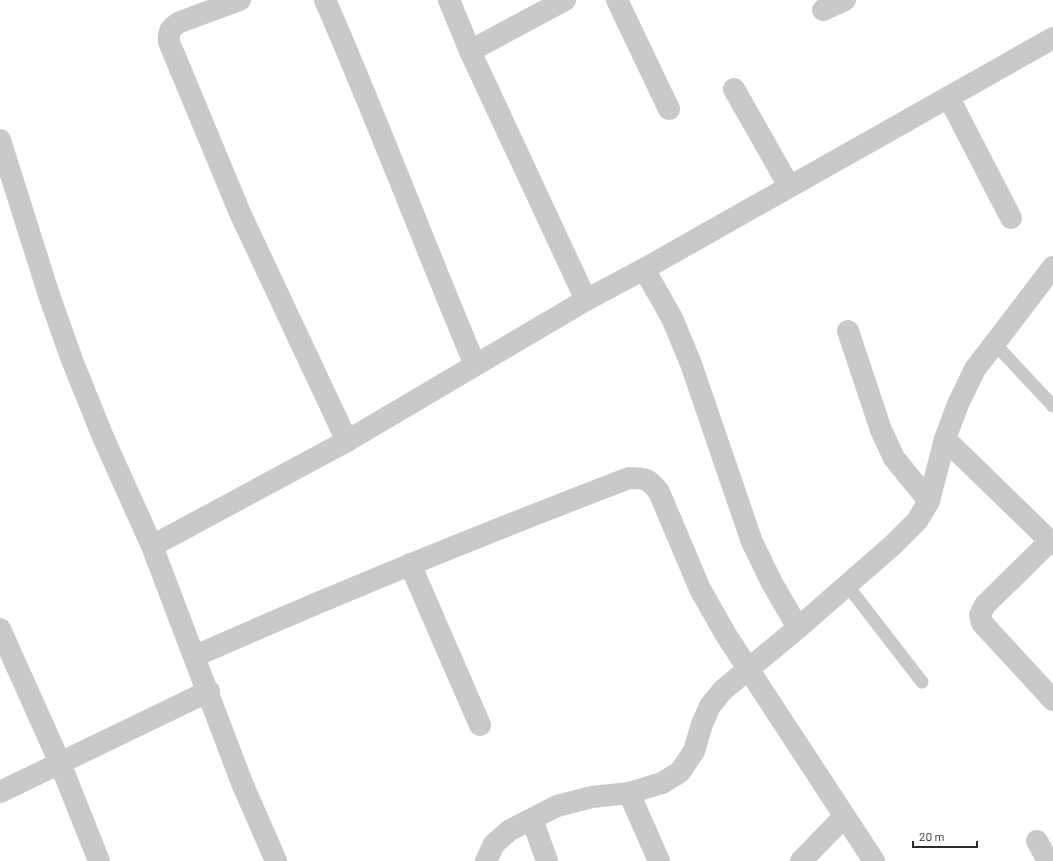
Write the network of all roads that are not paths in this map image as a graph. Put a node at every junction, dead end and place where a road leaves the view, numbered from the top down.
1 (240, 0) edge
2 (325, 0) edge
3 (449, 0) edge
4 (566, 0) edge
5 (617, 0) edge
6 (845, 0) edge
7 (823, 10) dead end
8 (1053, 38) edge
9 (470, 51) junction
10 (734, 89) dead end
11 (949, 98) junction
12 (668, 109) dead end
13 (0, 140) edge
14 (789, 186) junction
15 (1011, 218) dead end
16 (1053, 267) edge
17 (644, 269) junction
18 (586, 300) junction
19 (848, 331) dead end
20 (995, 344) junction
21 (475, 365) junction
22 (1053, 406) edge
23 (945, 439) junction
24 (347, 441) junction
25 (929, 500) junction
26 (1052, 543) edge
27 (152, 546) junction
28 (410, 564) junction
29 (847, 585) junction
30 (798, 628) junction
31 (0, 629) edge
32 (195, 656) junction
33 (747, 670) junction
34 (922, 682) dead end
35 (208, 691) junction
36 (1053, 700) edge
37 (480, 725) dead end
38 (60, 763) junction
39 (0, 792) edge
40 (629, 794) junction
41 (844, 817) junction
42 (532, 819) junction
43 (1037, 841) dead end
44 (99, 861) edge
45 (276, 861) edge
46 (486, 861) edge
47 (547, 861) edge
48 (659, 861) edge
49 (802, 861) edge
50 (874, 861) edge
51 (1048, 861) edge

1 - 24 street
2 - 21 street
3 - 9 street
4 - 9 street
5 - 12 street
6 - 7 street
8 - 11 street
9 - 18 street
10 - 14 street
11 - 14 street
11 - 15 street
13 - 27 street
14 - 17 street
16 - 20 street
17 - 18 street
17 - 30 street
18 - 21 street
19 - 25 street
20 - 22 lane
20 - 23 street
21 - 24 street
23 - 25 street
23 - 26 street
24 - 27 street
25 - 29 street
26 - 36 street
27 - 32 street
28 - 32 street
28 - 33 street
28 - 37 street
29 - 30 street
29 - 34 lane
30 - 33 street
31 - 38 street
32 - 35 street
33 - 40 street
33 - 41 street
35 - 38 street
35 - 45 street
38 - 39 street
38 - 44 street
40 - 42 street
40 - 48 street
41 - 49 street
41 - 50 street
42 - 46 street
42 - 47 street
43 - 51 street

